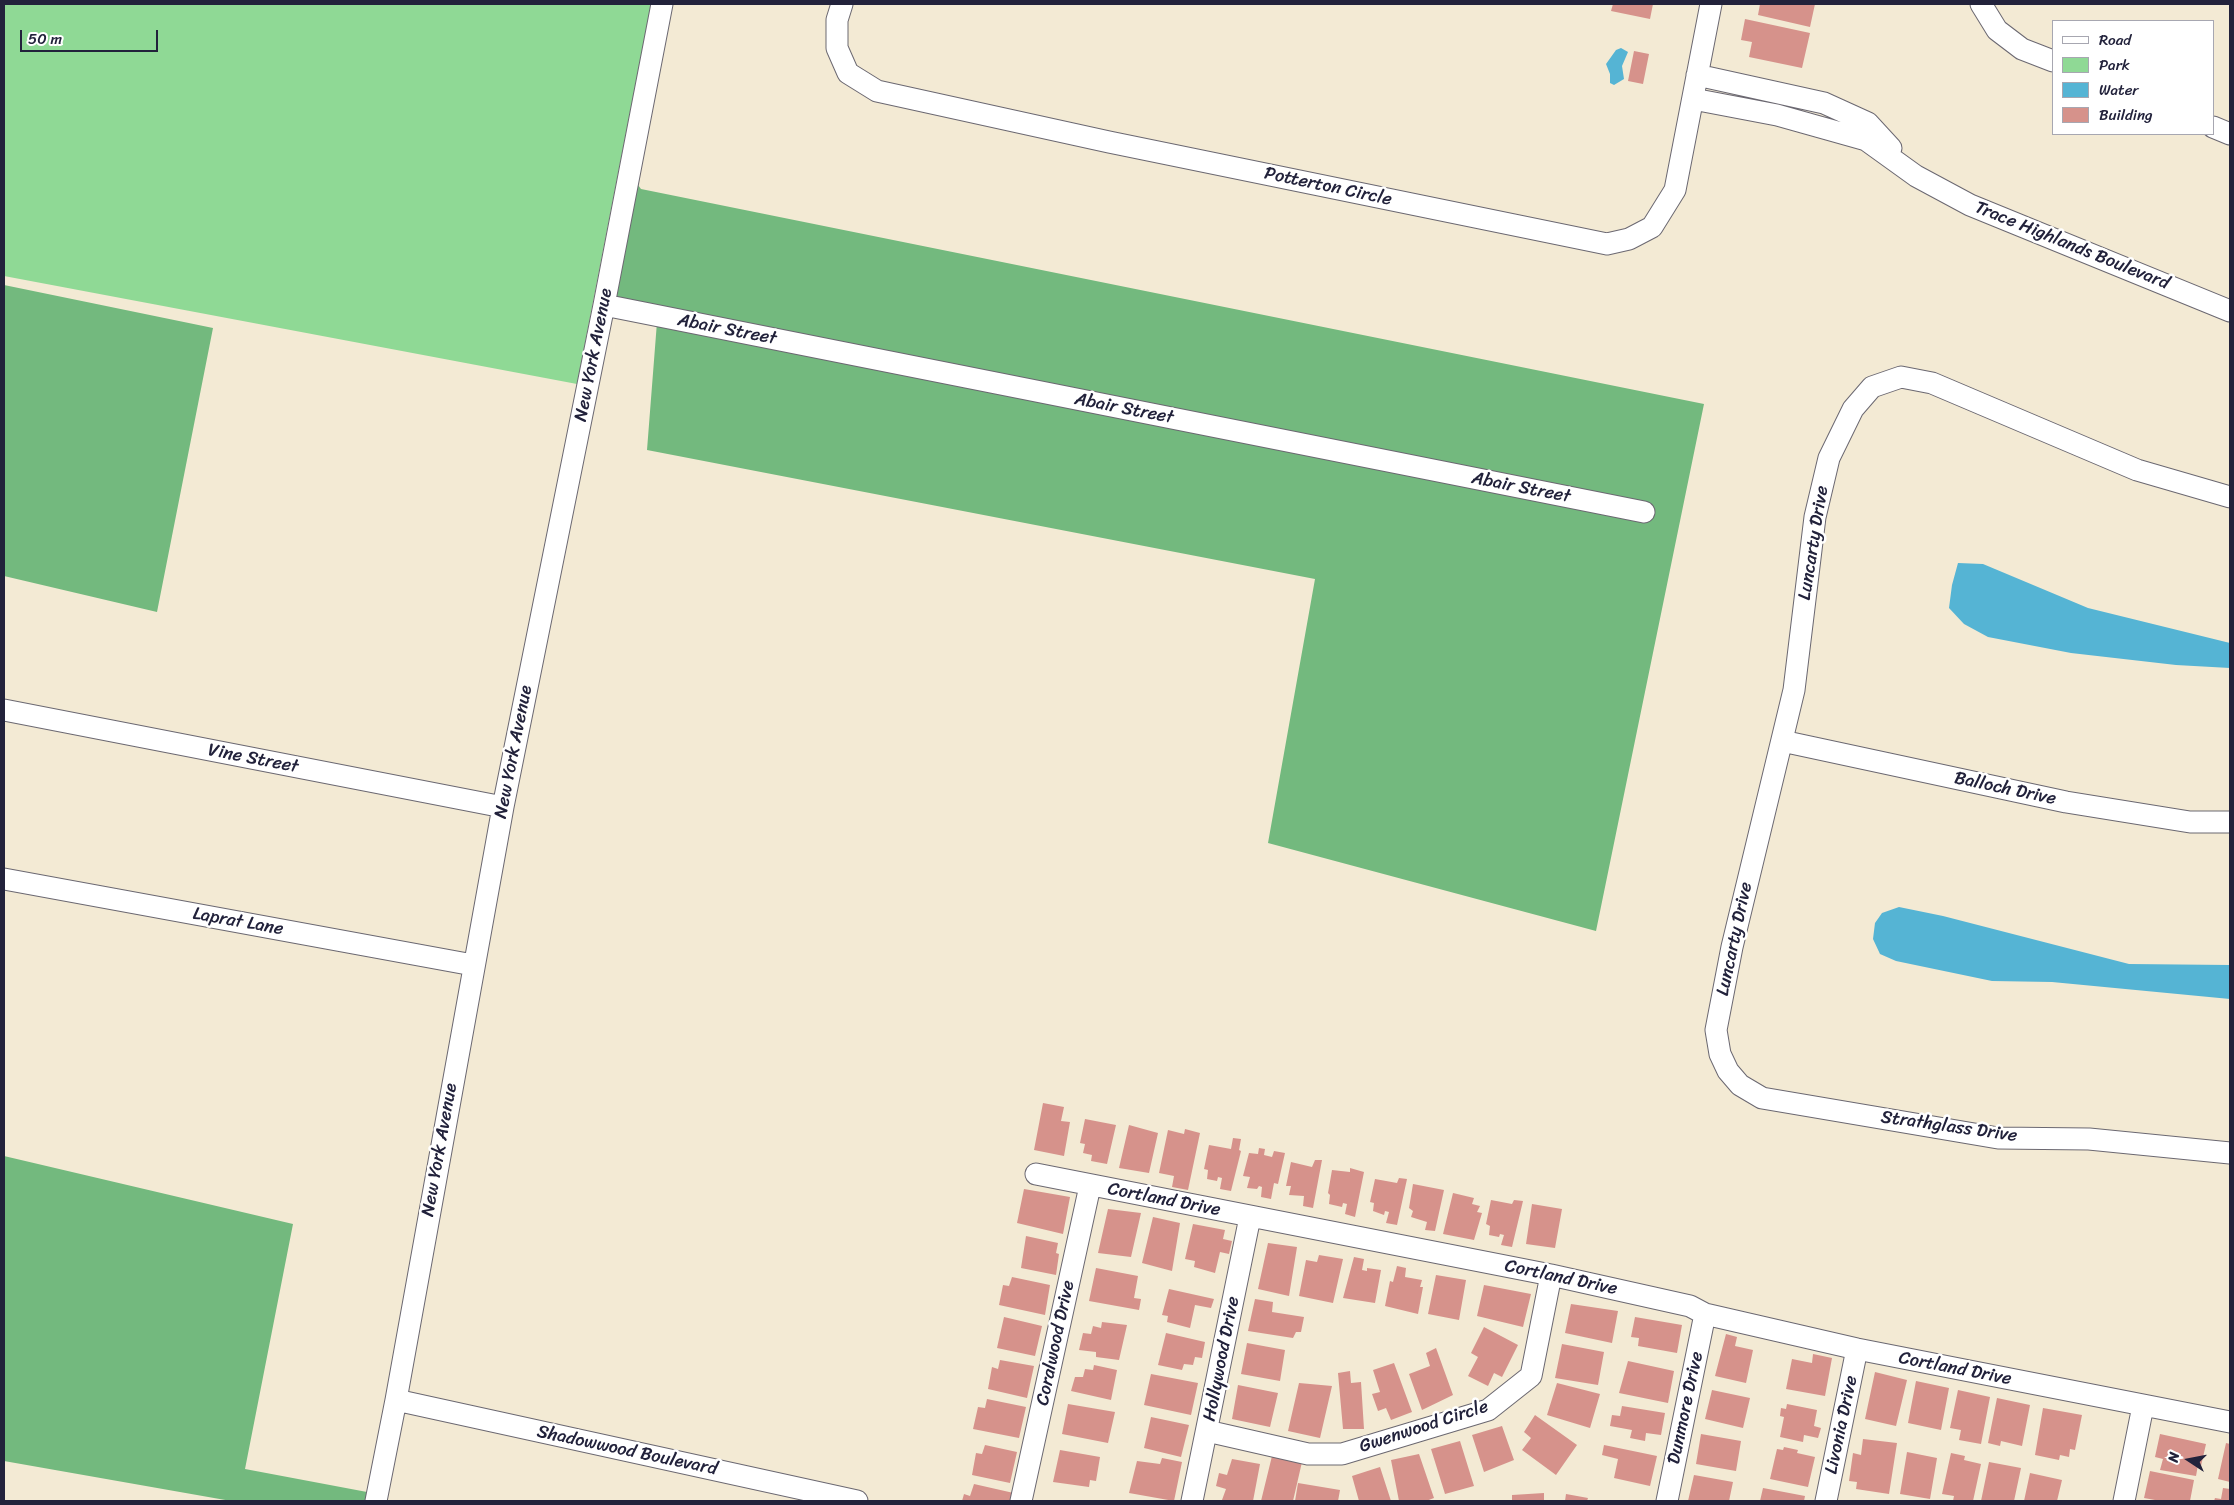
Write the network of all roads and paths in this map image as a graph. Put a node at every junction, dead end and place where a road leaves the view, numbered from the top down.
1 (662, 4) edge
2 (842, 4) edge
3 (1711, 4) edge
4 (1981, 4) edge
5 (2052, 61) edge
6 (1697, 75) junction
7 (1782, 92) junction
8 (1693, 99) junction
9 (1777, 115) junction
10 (2214, 127) edge
11 (2230, 134) edge
12 (1916, 176) junction
13 (604, 305) junction
14 (2230, 312) edge
15 (2230, 497) edge
16 (1644, 512) dead end
17 (4, 710) edge
18 (1782, 741) junction
19 (503, 807) junction
20 (2230, 822) edge
21 (4, 878) edge
22 (473, 965) junction
23 (1720, 1054) joint
24 (2230, 1153) edge
25 (1036, 1174) dead end
26 (1090, 1186) junction
27 (1250, 1217) junction
28 (1551, 1275) junction
29 (1705, 1314) junction
30 (1857, 1349) junction
31 (396, 1400) junction
32 (2143, 1406) junction
33 (2230, 1422) edge
34 (1208, 1431) junction
35 (376, 1501) edge
36 (857, 1501) edge
37 (1021, 1501) edge
38 (1192, 1501) edge
39 (1667, 1501) edge
40 (1826, 1501) edge
41 (2124, 1501) edge

1 - 13 street, New York Avenue
2 - 8 street, Potterton Circle
3 - 6 street, Potterton Circle
4 - 5 street
6 - 7 street, Trace Highlands Boulevard
6 - 8 street, Potterton Circle
7 - 9 street
7 - 12 street, Trace Highlands Boulevard
8 - 9 street, Trace Highlands Boulevard
9 - 12 street, Trace Highlands Boulevard
10 - 11 street
12 - 14 street, Trace Highlands Boulevard
13 - 16 street, Abair Street
13 - 19 street, New York Avenue
15 - 18 street, Luncarty Drive
17 - 19 street, Vine Street
18 - 20 street, Balloch Drive
18 - 23 street, Luncarty Drive
19 - 22 street, New York Avenue
21 - 22 street, Laprat Lane
22 - 31 street, New York Avenue
23 - 24 street, Strathglass Drive
25 - 26 street, Cortland Drive
26 - 27 street, Cortland Drive
26 - 37 street, Coralwood Drive
27 - 28 street, Cortland Drive
27 - 34 street, Hollywood Drive
28 - 29 street, Cortland Drive
28 - 34 street, Gwenwood Circle
29 - 30 street, Cortland Drive
29 - 39 street, Dunmore Drive
30 - 32 street, Cortland Drive
30 - 40 street, Livonia Drive
31 - 35 street, New York Avenue
31 - 36 street, Shadowwood Boulevard
32 - 33 street, Cortland Drive
32 - 41 street
34 - 38 street, Hollywood Drive

